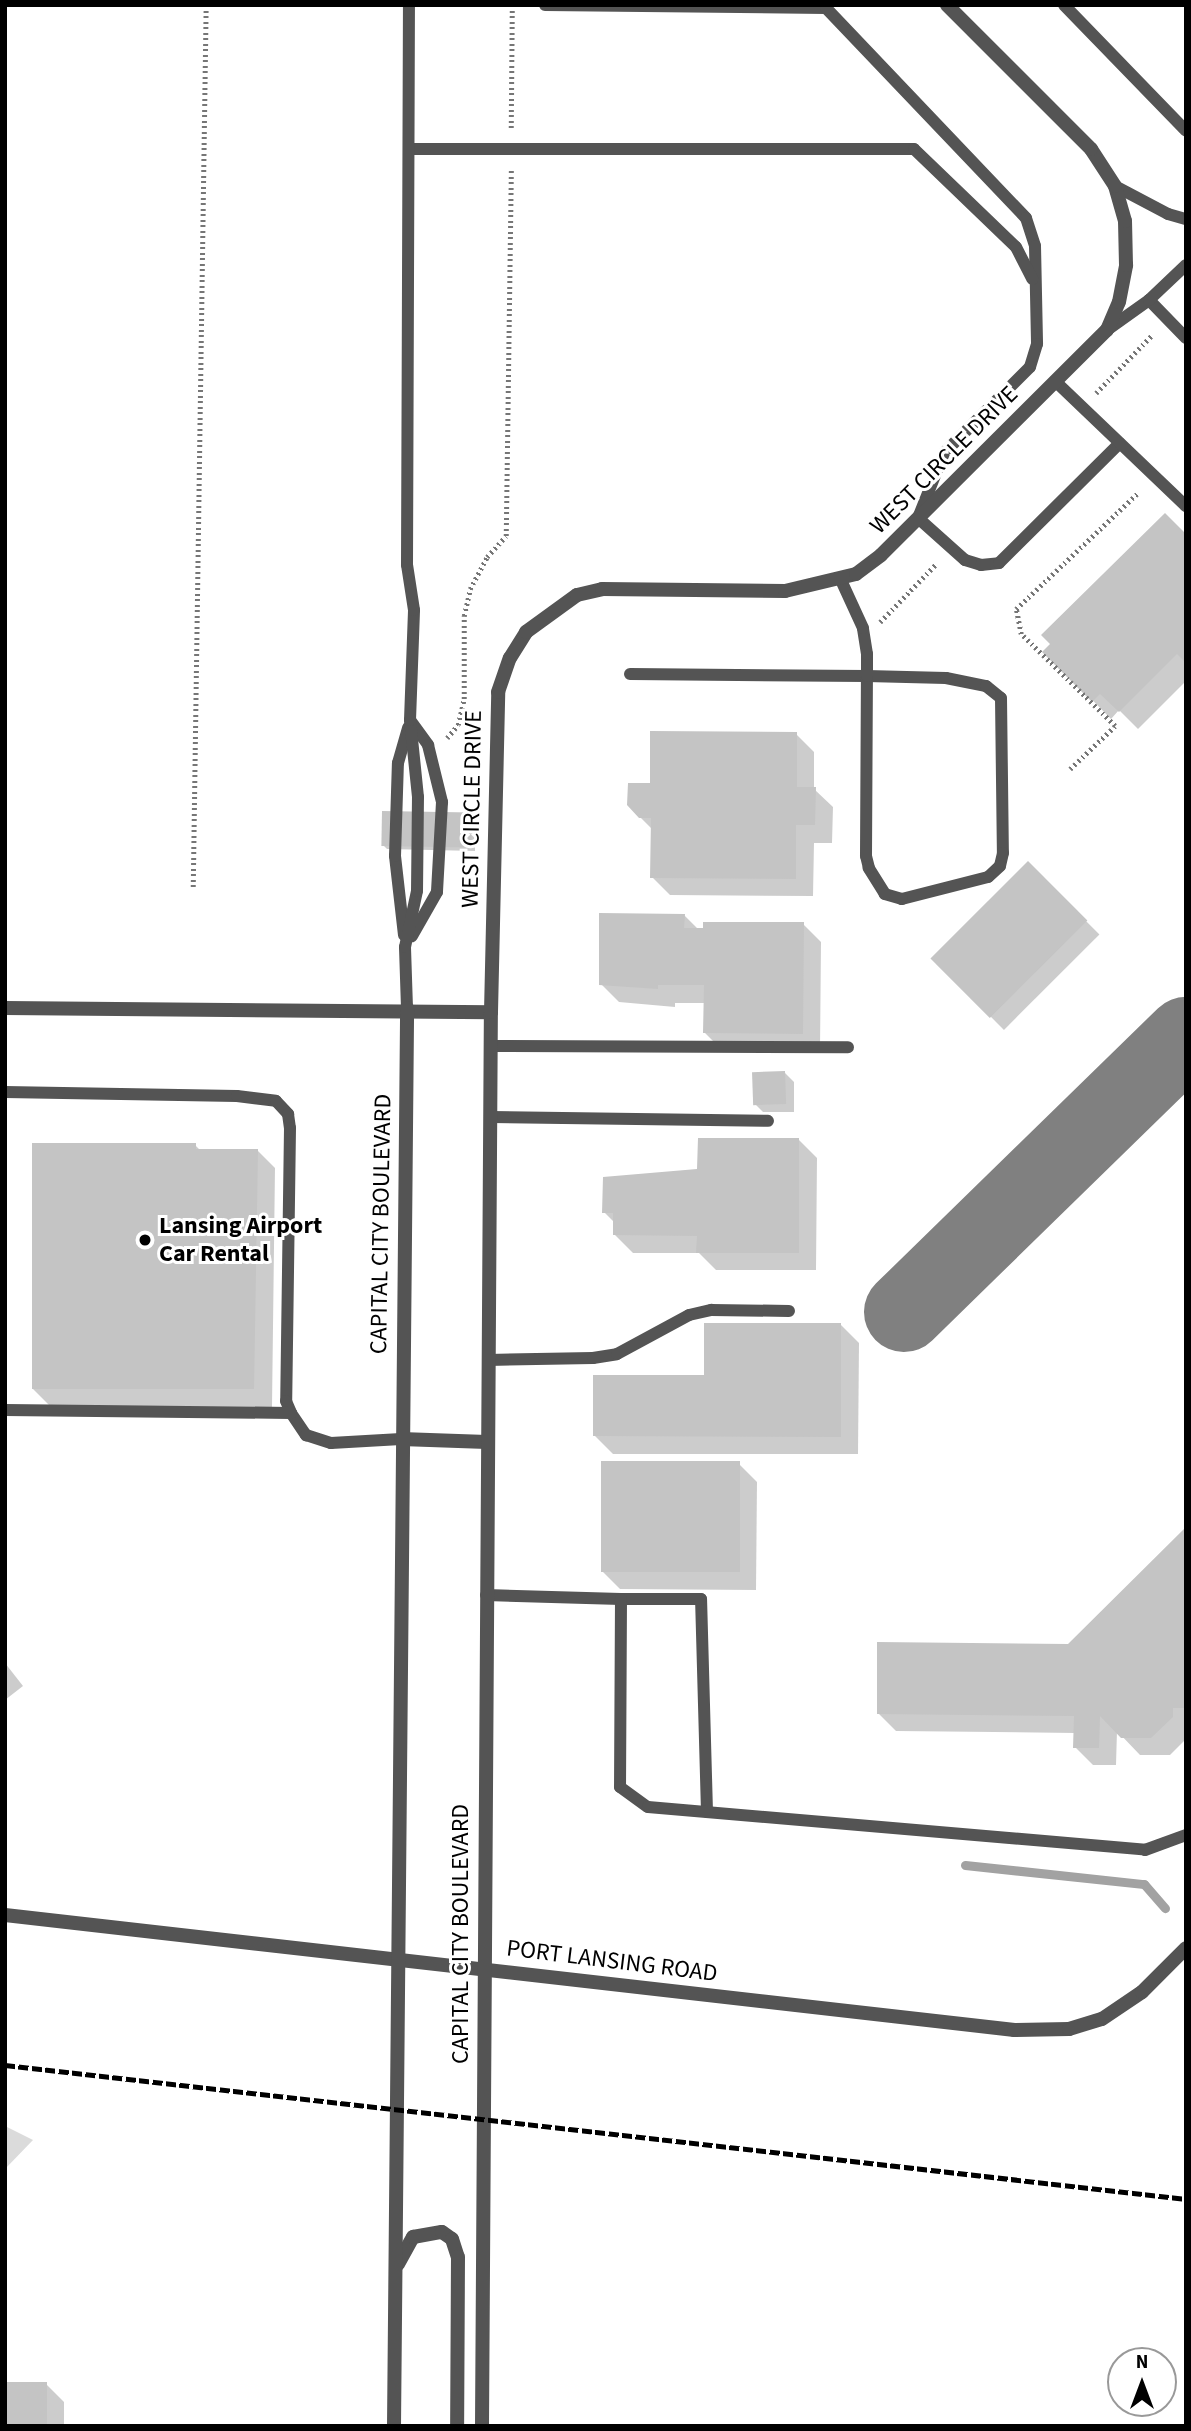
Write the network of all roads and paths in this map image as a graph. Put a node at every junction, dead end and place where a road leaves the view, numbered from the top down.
1 (206, 5) edge
2 (409, 5) edge
3 (512, 5) edge
4 (545, 5) edge
5 (947, 5) edge
6 (1064, 5) edge
7 (1186, 131) edge
8 (410, 149) junction
9 (511, 150) junction
10 (1115, 186) junction
11 (1186, 219) edge
12 (1186, 265) edge
13 (1035, 288) junction
14 (1149, 300) junction
15 (1168, 319) junction
16 (1107, 330) junction
17 (1186, 338) edge
18 (1055, 381) junction
19 (1082, 407) junction
20 (1120, 443) junction
21 (1106, 457) junction
22 (1186, 506) edge
23 (918, 518) junction
24 (945, 542) junction
25 (840, 578) junction
26 (863, 628) junction
27 (630, 674) dead end
28 (867, 676) junction
29 (410, 720) junction
30 (444, 741) dead end
31 (1070, 769) dead end
32 (193, 887) dead end
33 (405, 947) junction
34 (5, 1008) edge
35 (407, 1008) junction
36 (491, 1012) junction
37 (491, 1046) junction
38 (848, 1047) dead end
39 (5, 1092) edge
40 (491, 1117) junction
41 (768, 1121) dead end
42 (789, 1311) dead end
43 (488, 1360) junction
44 (5, 1410) edge
45 (291, 1413) junction
46 (401, 1439) junction
47 (487, 1442) junction
48 (486, 1595) junction
49 (621, 1599) junction
50 (707, 1812) junction
51 (1186, 1835) edge
52 (5, 1915) edge
53 (1186, 1948) edge
54 (398, 1959) junction
55 (484, 1969) junction
56 (395, 2271) junction
57 (394, 2426) edge
58 (457, 2426) edge
59 (482, 2426) edge

1 - 32 path
2 - 8 lane
3 - 9 path
4 - 13 lane
5 - 10 street, WEST CIRCLE DRIVE
6 - 7 lane
8 - 9 lane
8 - 29 lane
9 - 13 lane
9 - 30 path
10 - 11 lane
10 - 16 street, WEST CIRCLE DRIVE
12 - 14 lane
13 - 23 lane
14 - 15 lane
14 - 16 lane
15 - 17 lane
15 - 19 path
16 - 18 street, WEST CIRCLE DRIVE
18 - 19 lane
18 - 23 street, WEST CIRCLE DRIVE
19 - 20 lane
20 - 21 lane
20 - 22 lane
21 - 24 lane
21 - 31 path
23 - 24 lane
23 - 25 street, WEST CIRCLE DRIVE
24 - 26 path
25 - 26 lane
25 - 36 street, WEST CIRCLE DRIVE
26 - 28 lane
27 - 28 lane
28 - 28 lane
29 - 33 lane
29 - 33 lane
29 - 33 lane
33 - 35 lane
34 - 35 street
35 - 36 street
35 - 46 street, CAPITAL CITY BOULEVARD
36 - 37 street, CAPITAL CITY BOULEVARD
37 - 38 lane
37 - 40 street, CAPITAL CITY BOULEVARD
39 - 45 lane
40 - 41 lane
40 - 43 street, CAPITAL CITY BOULEVARD
42 - 43 lane
43 - 47 street, CAPITAL CITY BOULEVARD
44 - 45 lane
45 - 46 lane
46 - 47 street
46 - 54 street, CAPITAL CITY BOULEVARD
47 - 48 street, CAPITAL CITY BOULEVARD
48 - 49 lane
48 - 55 street, CAPITAL CITY BOULEVARD
49 - 50 lane
49 - 50 lane
50 - 51 lane
52 - 54 street, PORT LANSING ROAD
53 - 55 street, PORT LANSING ROAD
54 - 55 street, PORT LANSING ROAD
54 - 56 street, CAPITAL CITY BOULEVARD
55 - 59 street, CAPITAL CITY BOULEVARD
56 - 57 street, CAPITAL CITY BOULEVARD
56 - 58 street, CAPITAL CITY BOULEVARD

